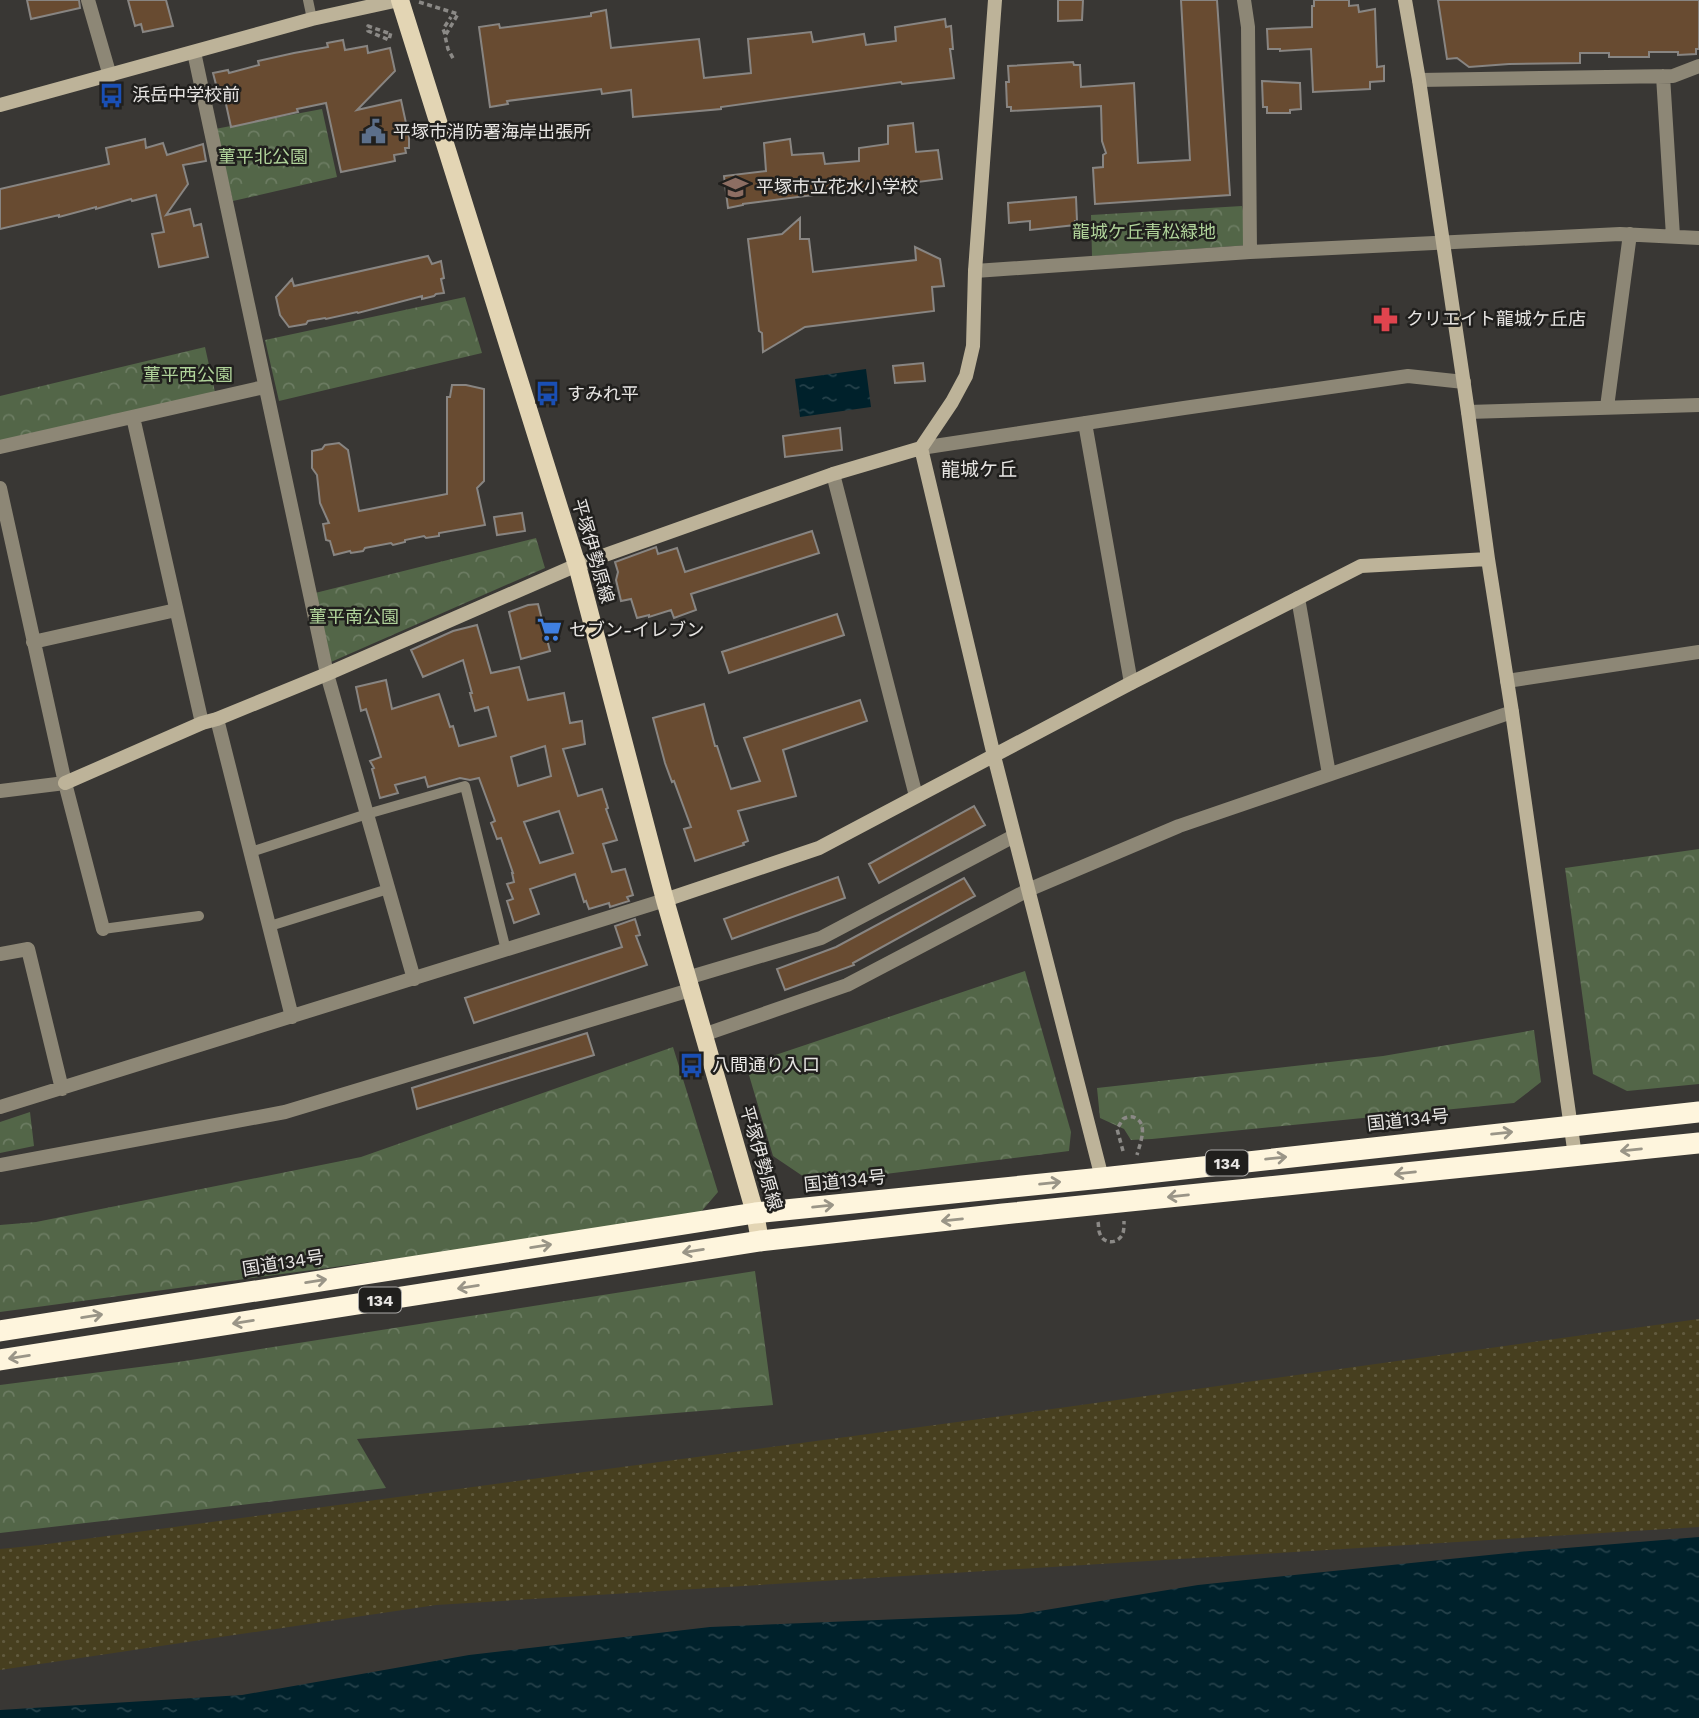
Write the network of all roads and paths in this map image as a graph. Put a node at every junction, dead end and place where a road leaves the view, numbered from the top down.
1 (88, 0) edge
2 (308, 0) edge
3 (400, 0) edge
4 (415, 0) edge
5 (995, 0) edge
6 (1244, 0) edge
7 (1405, 0) edge
8 (451, 17) dead end
9 (312, 19) junction
10 (388, 33) dead end
11 (445, 36) junction
12 (388, 40) dead end
13 (194, 52) junction
14 (454, 60) dead end
15 (1699, 66) edge
16 (110, 76) junction
17 (1663, 76) junction
18 (1419, 80) junction
19 (0, 105) edge
20 (1630, 234) junction
21 (1673, 236) junction
22 (1699, 238) edge
23 (1442, 242) junction
24 (1250, 251) junction
25 (975, 271) junction
26 (1464, 382) junction
27 (264, 387) junction
28 (1699, 405) edge
29 (1607, 407) junction
30 (1468, 412) junction
31 (133, 417) junction
32 (1086, 423) junction
33 (0, 447) edge
34 (921, 448) junction
35 (833, 474) junction
36 (0, 488) edge
37 (1488, 559) junction
38 (577, 565) junction
39 (1298, 598) junction
40 (176, 610) junction
41 (33, 642) junction
42 (1699, 652) edge
43 (327, 674) junction
44 (1507, 681) junction
45 (1131, 683) junction
46 (1512, 712) junction
47 (209, 721) junction
48 (993, 756) junction
49 (1329, 774) junction
50 (65, 783) junction
51 (0, 791) edge
52 (916, 796) junction
53 (367, 814) junction
54 (1014, 836) junction
55 (251, 852) junction
56 (388, 889) junction
57 (1028, 890) junction
58 (665, 900) junction
59 (199, 916) dead end
60 (270, 926) junction
61 (103, 929) joint
62 (506, 950) junction
63 (0, 954) edge
64 (414, 979) junction
65 (689, 984) junction
66 (292, 1017) junction
67 (703, 1035) junction
68 (62, 1089) junction
69 (0, 1107) edge
70 (1699, 1111) edge
71 (1571, 1125) junction
72 (1699, 1143) edge
73 (1139, 1148) dead end
74 (1123, 1152) dead end
75 (1575, 1156) junction
76 (0, 1166) edge
77 (1102, 1178) junction
78 (755, 1213) junction
79 (1125, 1215) dead end
80 (1099, 1227) dead end
81 (760, 1241) junction
82 (0, 1331) edge
83 (0, 1360) edge

1 - 16 street
2 - 9 lane
3 - 9 street
3 - 38 main road, 平塚伊勢原線
4 - 11 path
5 - 25 street
6 - 24 street
7 - 18 street
8 - 11 path
9 - 13 street
10 - 12 path
11 - 14 path
13 - 16 street
13 - 27 street
15 - 17 street
16 - 19 street
17 - 18 street
17 - 21 street
18 - 23 street
20 - 21 street
20 - 23 street
20 - 29 street
21 - 22 street
23 - 24 street
23 - 26 street
24 - 25 street
25 - 34 street
26 - 30 street
26 - 32 street
27 - 31 street
27 - 43 street
28 - 29 street
29 - 30 street
30 - 37 street
31 - 33 street
31 - 40 street
32 - 34 street
32 - 45 street
34 - 35 street
34 - 48 street
35 - 38 street
35 - 52 street
36 - 41 street
37 - 39 street
37 - 44 street
38 - 43 street
38 - 58 main road, 平塚伊勢原線
39 - 45 street
39 - 49 street
40 - 41 street
40 - 47 street
41 - 50 street
42 - 44 street
43 - 47 street
43 - 53 street
44 - 46 street
45 - 48 street
46 - 49 street
46 - 71 street
47 - 50 street
47 - 55 street
48 - 52 street
48 - 54 street
49 - 57 street
50 - 51 street
50 - 61 street
52 - 58 street
53 - 55 lane
53 - 56 street
53 - 62 lane
54 - 57 street
54 - 65 street
55 - 60 street
56 - 60 lane
56 - 64 street
57 - 67 street
57 - 77 street
58 - 62 street
58 - 65 main road, 平塚伊勢原線
59 - 61 lane
60 - 66 street
62 - 64 street
63 - 68 street
64 - 66 street
65 - 67 main road, 平塚伊勢原線
65 - 76 street
66 - 68 street
67 - 78 main road, 平塚伊勢原線
68 - 69 street
70 - 71 highway, 国道134号 / 134
71 - 75 street
77 -> 71 highway, 国道134号 / 134
72 -> 75 highway, 134
73 - 74 path
75 -> 81 highway, 134
78 -> 77 highway, 国道134号 / 134
78 - 81 main road, 平塚伊勢原線
82 -> 78 highway, 国道134号 / 134
79 - 80 path
81 -> 83 highway, 134

